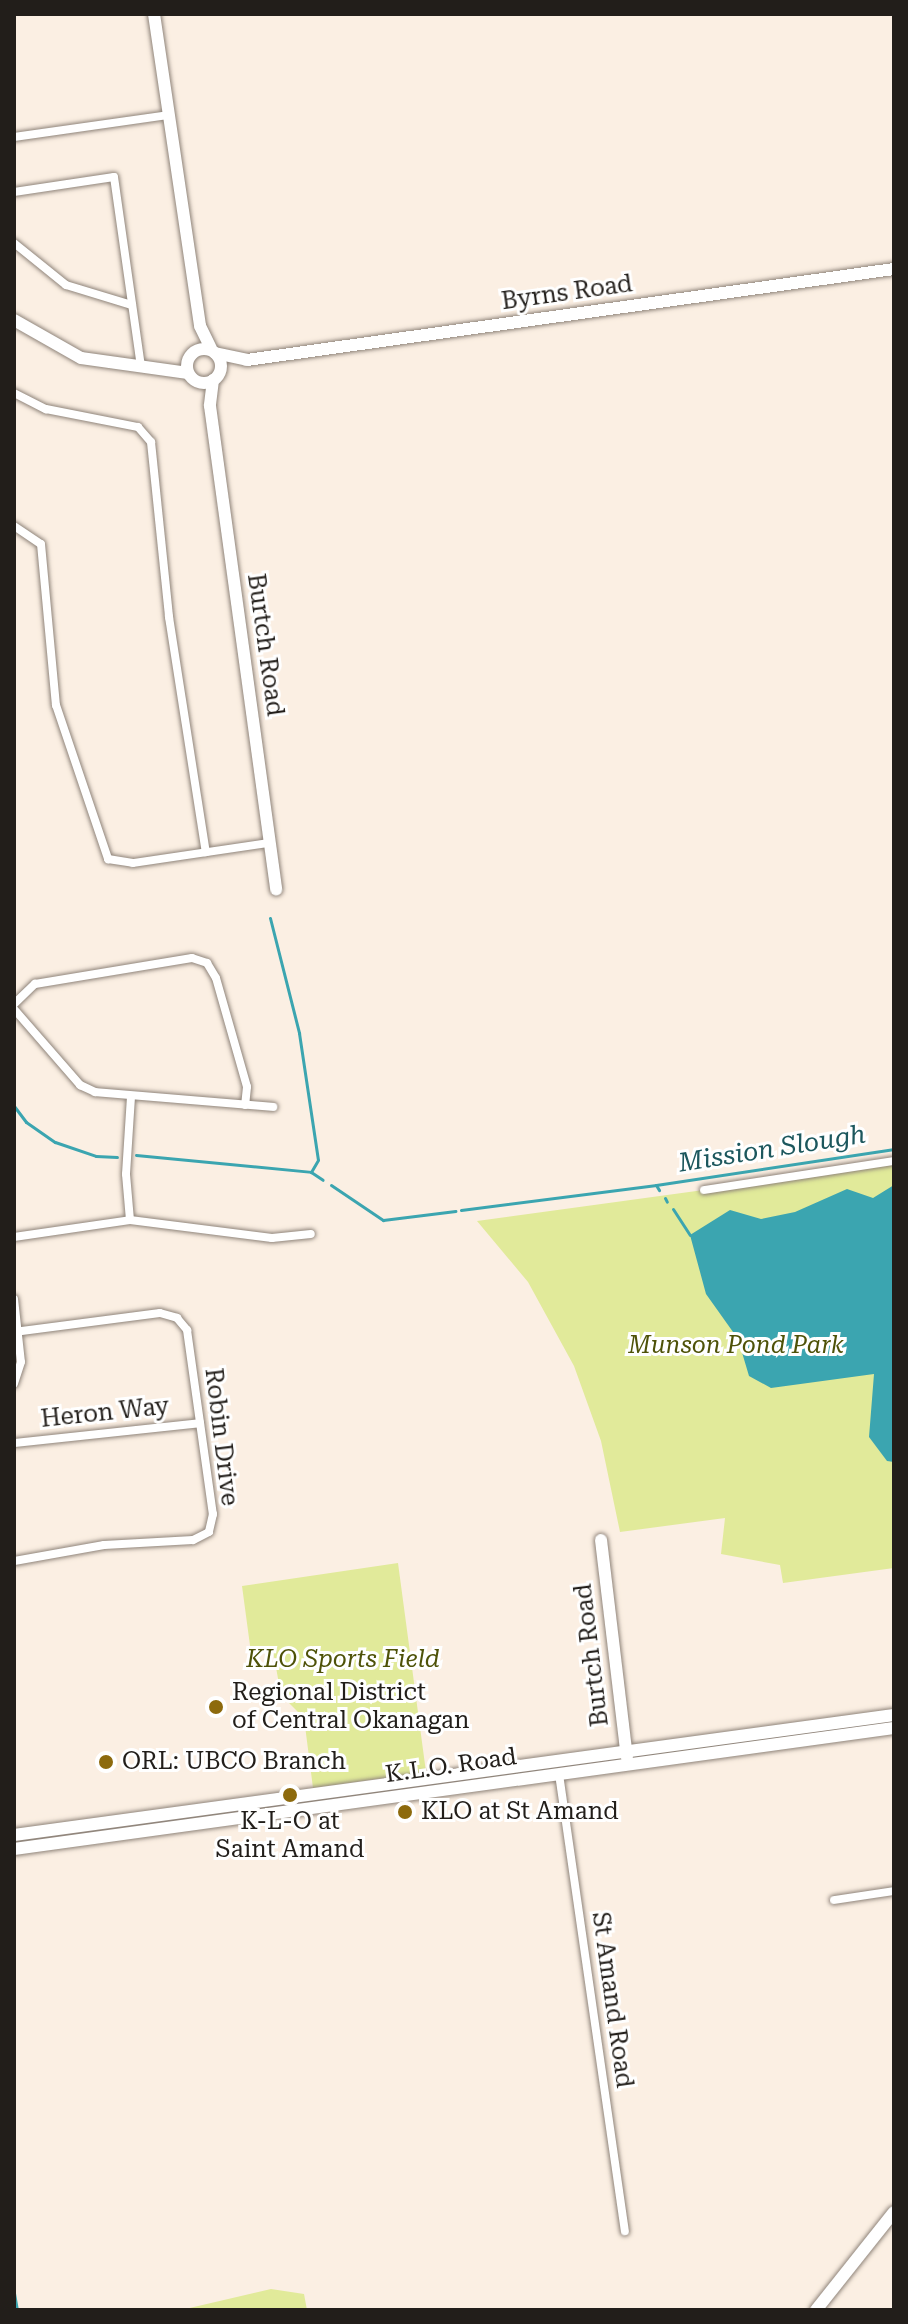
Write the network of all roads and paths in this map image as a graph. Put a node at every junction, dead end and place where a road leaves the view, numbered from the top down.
1 (154, 14) edge
2 (169, 115) junction
3 (14, 137) edge
4 (14, 192) edge
5 (14, 243) edge
6 (894, 269) edge
7 (132, 305) junction
8 (14, 320) edge
9 (200, 326) junction
10 (213, 351) junction
11 (191, 355) junction
12 (247, 360) junction
13 (141, 366) junction
14 (162, 368) junction
15 (193, 377) junction
16 (216, 378) junction
17 (14, 393) edge
18 (210, 406) junction
19 (14, 526) edge
20 (269, 843) junction
21 (206, 852) junction
22 (276, 890) dead end
23 (14, 1006) edge
24 (131, 1096) junction
25 (245, 1105) junction
26 (273, 1107) dead end
27 (894, 1161) edge
28 (704, 1190) dead end
29 (130, 1220) junction
30 (311, 1234) dead end
31 (14, 1237) edge
32 (14, 1299) edge
33 (16, 1332) edge
34 (14, 1384) edge
35 (200, 1423) junction
36 (14, 1443) edge
37 (601, 1540) dead end
38 (14, 1561) edge
39 (894, 1715) edge
40 (894, 1728) edge
41 (627, 1758) junction
42 (559, 1774) junction
43 (14, 1835) edge
44 (14, 1849) edge
45 (894, 1891) edge
46 (834, 1900) dead end
47 (893, 2215) edge
48 (625, 2231) dead end
49 (816, 2310) edge

1 - 2 main road
2 - 3 street
2 - 9 main road
4 - 7 street
5 - 7 street
6 - 12 main road, Byrns Road
7 - 13 street
8 - 13 main road
9 - 10 main road
9 - 11 main road
10 - 11 main road
10 - 12 main road, Byrns Road
10 - 16 main road, Burtch Road
11 - 14 main road
11 - 15 main road
12 - 16 main road, Byrns Road
13 - 14 main road
14 - 15 main road
15 - 16 main road
15 - 18 main road, Burtch Road
16 - 18 main road, Burtch Road
17 - 21 street
18 - 20 main road, Burtch Road
19 - 21 street
20 - 21 street
20 - 22 main road, Burtch Road
23 - 24 street
23 - 25 street
24 - 25 street
24 - 29 street
25 - 26 street
27 - 28 street
29 - 30 street
29 - 31 street
32 - 33 street
33 - 34 street
33 - 35 street, Robin Drive
35 - 36 street, Heron Way
35 - 38 street, Robin Drive
37 - 41 main road, Burtch Road
39 - 41 main road, K.L.O. Road
40 - 41 main road, K.L.O. Road
41 - 42 main road, K.L.O. Road
41 - 43 main road, K.L.O. Road
42 - 44 main road, K.L.O. Road
42 - 48 street, St Amand Road
45 - 46 street
47 - 49 main road

